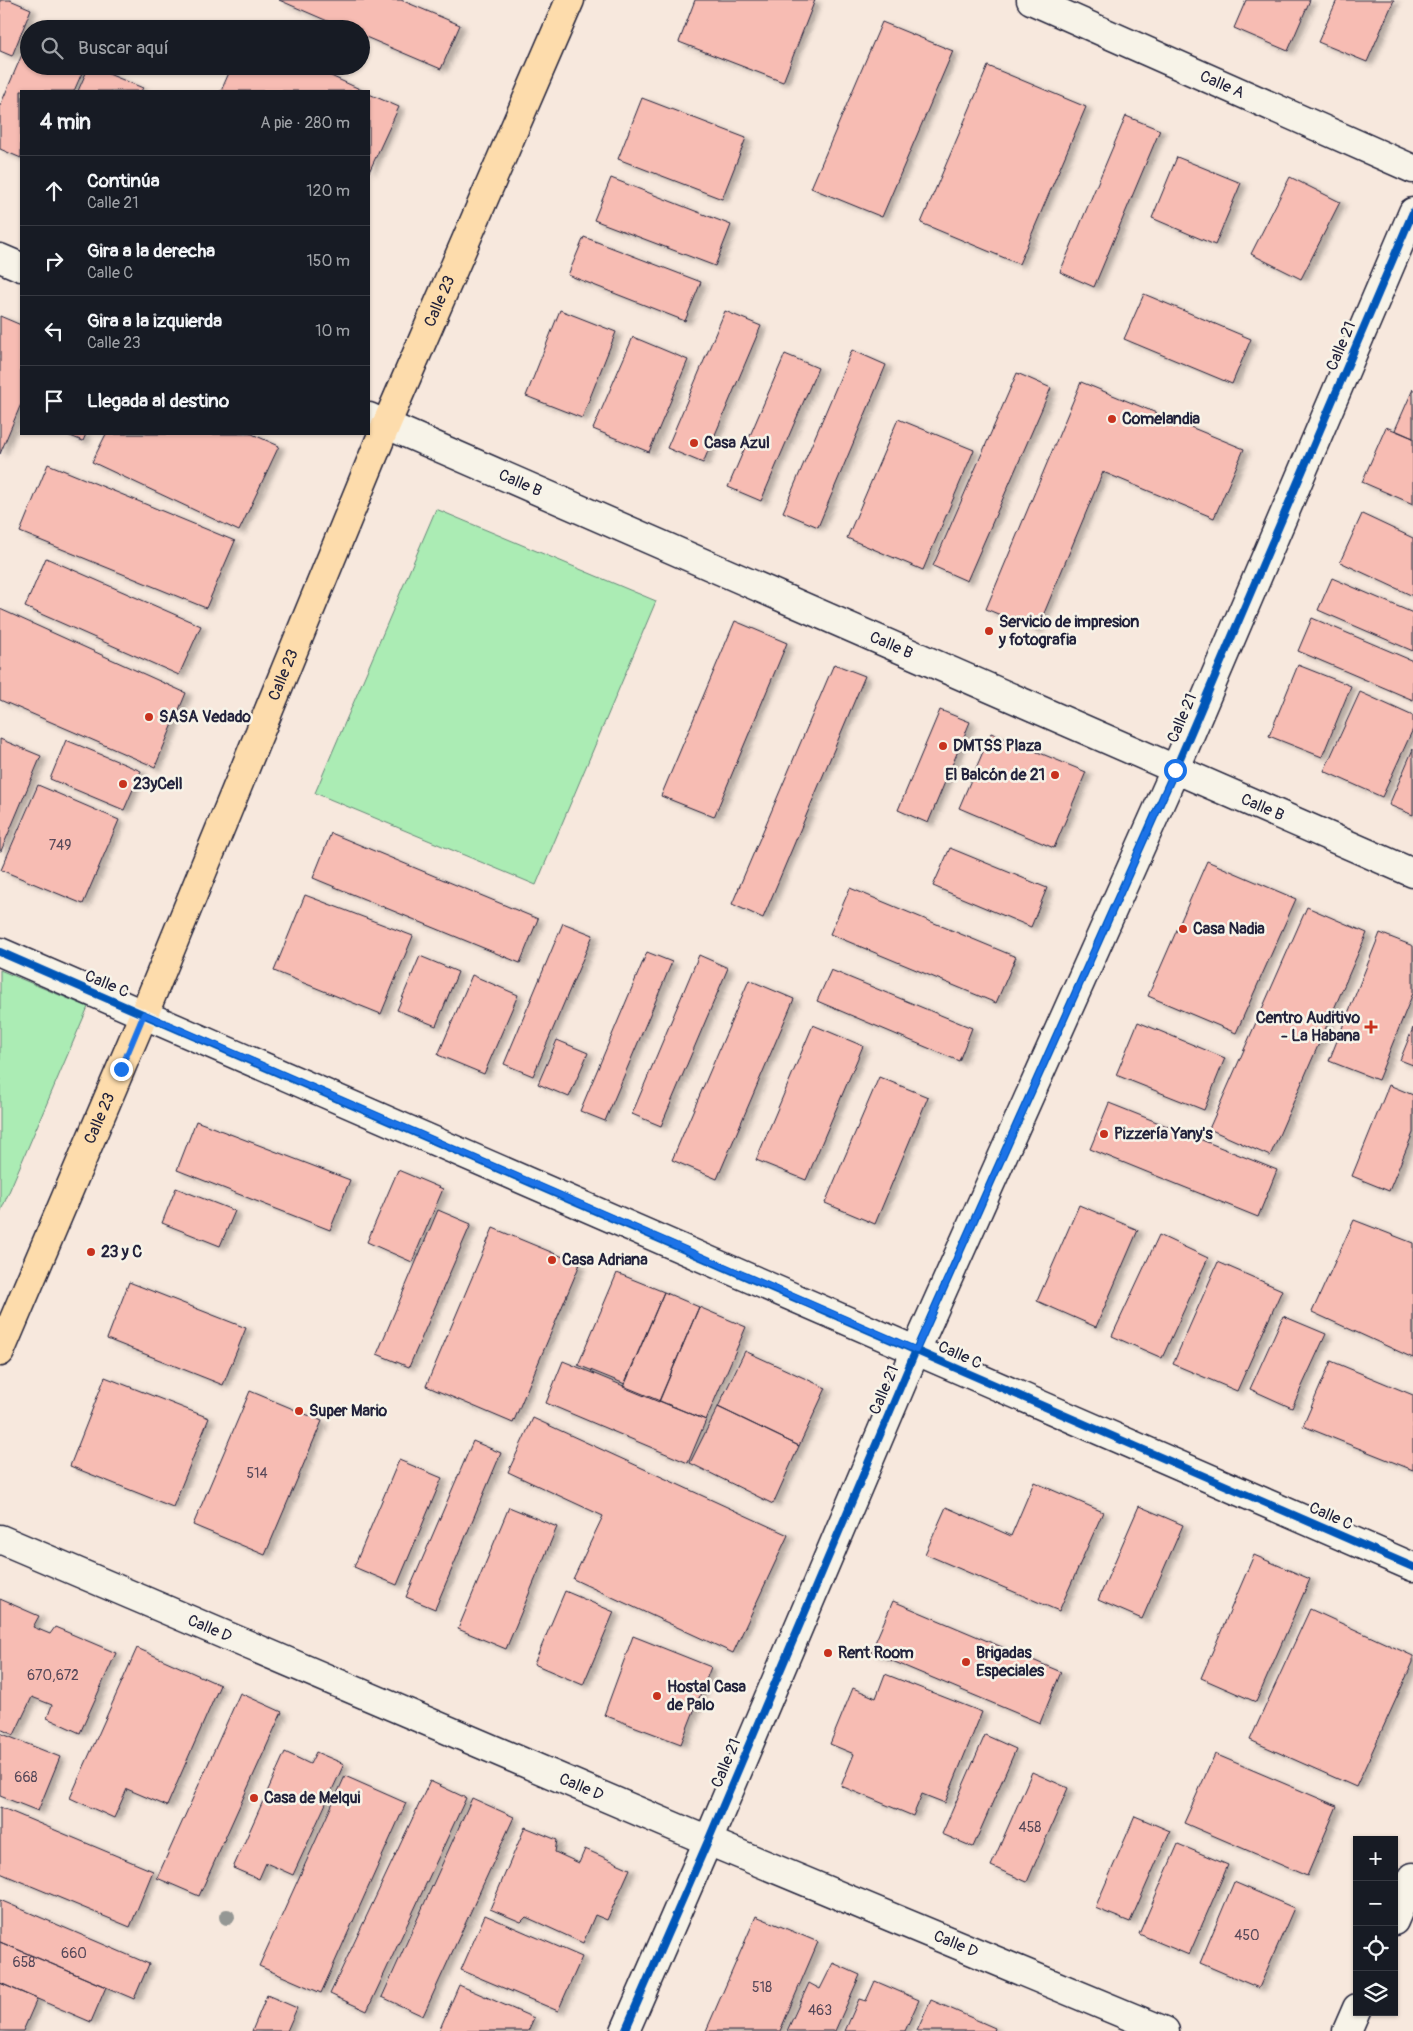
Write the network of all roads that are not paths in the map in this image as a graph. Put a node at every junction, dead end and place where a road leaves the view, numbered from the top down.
1 (570, 0) edge
2 (1031, 0) edge
3 (1413, 169) edge
4 (1413, 212) edge
5 (0, 258) edge
6 (20, 267) edge
7 (378, 421) edge
8 (1175, 770) junction
9 (1413, 874) edge
10 (0, 952) edge
11 (144, 1014) junction
12 (916, 1350) junction
13 (0, 1352) edge
14 (0, 1539) edge
15 (1413, 1567) edge
16 (708, 1841) junction
17 (1413, 1877) edge
18 (1398, 1912) edge
19 (1354, 2016) edge
20 (625, 2031) edge
21 (1165, 2031) edge
22 (1347, 2031) edge

1 - 7 main road, Calle 23
2 - 3 street, Calle A
4 - 8 street, Calle 21
5 - 6 street
7 - 8 street, Calle B
7 - 11 main road, Calle 23
8 - 9 street, Calle B
8 - 12 street, Calle 21
10 - 11 street, Calle C
11 - 12 street, Calle C
11 - 13 main road, Calle 23
12 - 15 street, Calle C
12 - 16 street, Calle 21
14 - 16 street, Calle D
16 - 20 street, Calle 21
16 - 21 street, Calle D
17 - 18 street
19 - 22 street

